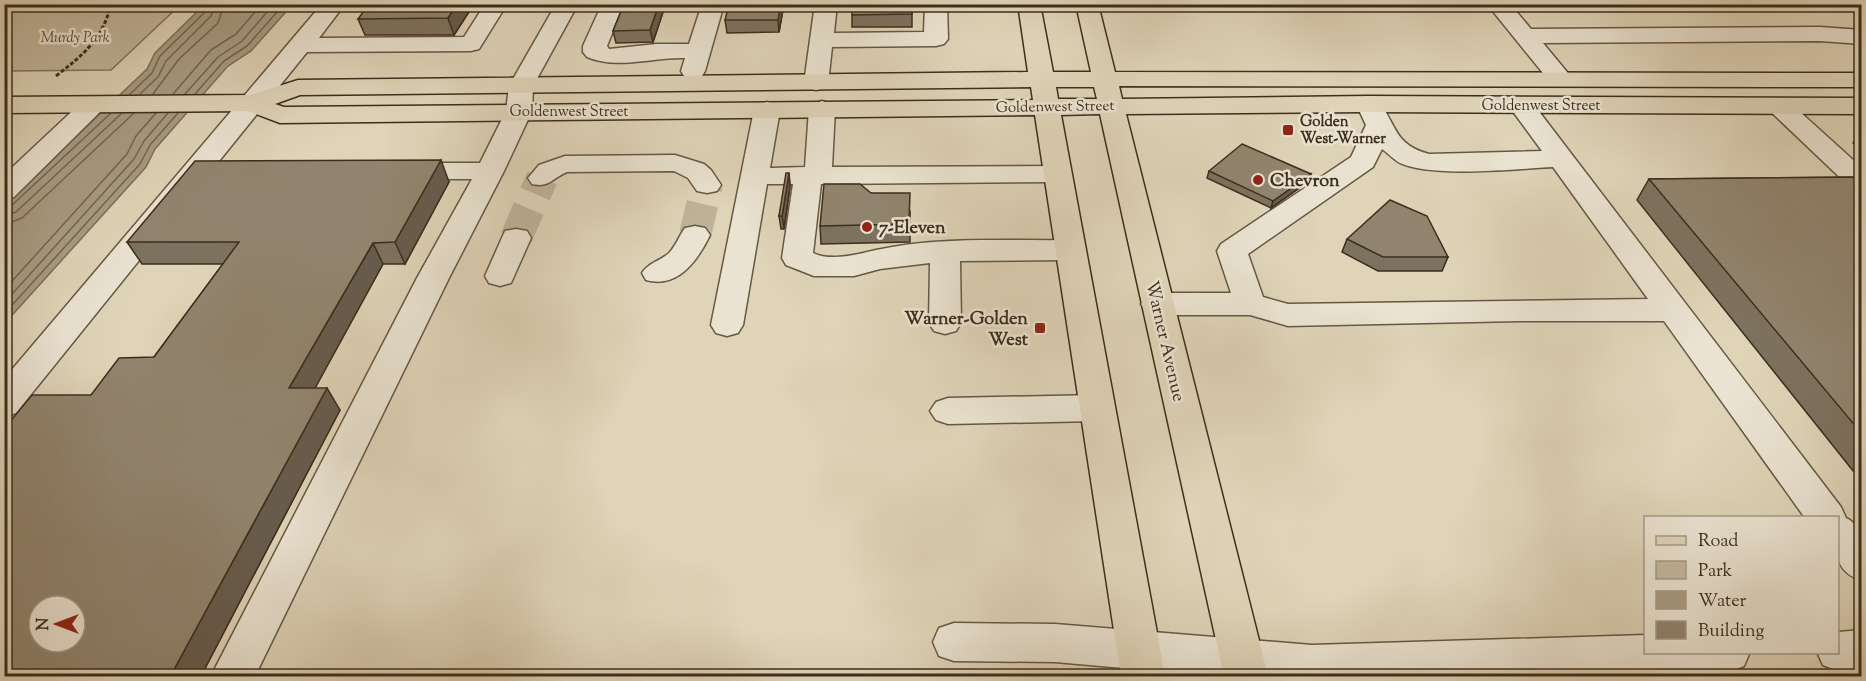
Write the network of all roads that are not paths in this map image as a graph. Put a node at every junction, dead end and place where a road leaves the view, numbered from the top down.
1 (334, 4) edge
2 (496, 4) edge
3 (567, 4) edge
4 (613, 4) edge
5 (713, 4) edge
6 (826, 4) edge
7 (936, 4) edge
8 (1029, 4) edge
9 (1086, 4) edge
10 (1498, 4) edge
11 (1525, 36) junction
12 (1862, 37) edge
13 (823, 40) junction
14 (300, 45) junction
15 (699, 51) junction
16 (1560, 78) junction
17 (1792, 80) junction
18 (1862, 80) edge
19 (816, 83) junction
20 (689, 85) junction
21 (1106, 92) junction
22 (1862, 92) edge
23 (1042, 93) junction
24 (520, 99) junction
25 (252, 103) junction
26 (13, 105) edge
27 (93, 105) junction
28 (1522, 106) junction
29 (1779, 106) junction
30 (1862, 106) edge
31 (822, 109) junction
32 (767, 110) junction
33 (1374, 114) junction
34 (1562, 158) junction
35 (196, 171) junction
36 (231, 171) edge
37 (368, 171) edge
38 (490, 171) junction
39 (1057, 174) junction
40 (756, 176) junction
41 (813, 176) junction
42 (542, 178) tunnel mouth
43 (1862, 183) edge
44 (707, 185) dead end
45 (4, 191) edge
46 (695, 234) tunnel mouth
47 (516, 238) tunnel mouth
48 (1070, 250) junction
49 (945, 251) junction
50 (657, 273) dead end
51 (500, 276) dead end
52 (1157, 304) junction
53 (1250, 304) junction
54 (1674, 310) junction
55 (945, 323) dead end
56 (727, 325) dead end
57 (4, 404) edge
58 (1097, 408) junction
59 (948, 411) dead end
60 (1826, 516) edge
61 (1839, 533) edge
62 (1862, 564) edge
63 (954, 642) dead end
64 (1862, 650) edge
65 (1839, 651) edge
66 (1665, 654) edge
67 (1141, 663) edge
68 (1244, 669) edge
69 (233, 676) edge

1 - 14 lane
2 - 14 lane
3 - 24 lane
4 - 15 lane
5 - 15 lane
6 - 13 lane
7 - 13 lane
8 - 23 main road
9 - 21 main road, Warner Avenue
10 - 11 lane
11 - 12 lane
11 - 16 lane
13 - 19 lane
14 - 25 lane
15 - 20 lane
16 - 17 main road, Goldenwest Street
16 - 21 main road, Goldenwest Street
17 - 18 main road, Goldenwest Street
17 - 22 main road
19 - 20 main road, Goldenwest Street
19 - 23 main road, Goldenwest Street
20 - 24 main road, Goldenwest Street
21 - 23 main road, Goldenwest Street
21 - 33 main road, Goldenwest Street
21 - 52 main road, Warner Avenue
23 - 31 main road, Goldenwest Street
23 - 39 main road
24 - 25 main road, Goldenwest Street
24 - 32 main road, Goldenwest Street
24 - 38 lane
25 - 27 main road, Goldenwest Street
25 - 35 lane
26 - 27 main road, Goldenwest Street
27 - 45 lane
28 - 29 main road, Goldenwest Street
28 - 33 main road, Goldenwest Street
28 - 34 lane
29 - 30 main road, Goldenwest Street
29 - 43 lane
31 - 32 main road, Goldenwest Street
31 - 41 lane
32 - 40 lane
33 - 34 lane
33 - 53 lane
34 - 54 lane
35 - 36 lane
35 - 57 lane
37 - 38 lane
38 - 69 lane
39 - 41 lane
39 - 48 main road
40 - 41 lane
40 - 56 lane
41 - 49 lane
42 - 44 lane
46 - 50 lane
47 - 51 lane
48 - 49 lane
48 - 58 main road
49 - 55 lane
52 - 53 lane
52 - 68 main road, Warner Avenue
53 - 54 lane
54 - 60 lane
58 - 59 lane
58 - 67 main road
61 - 62 lane
63 - 67 lane
64 - 65 lane
66 - 68 lane
67 - 68 lane

